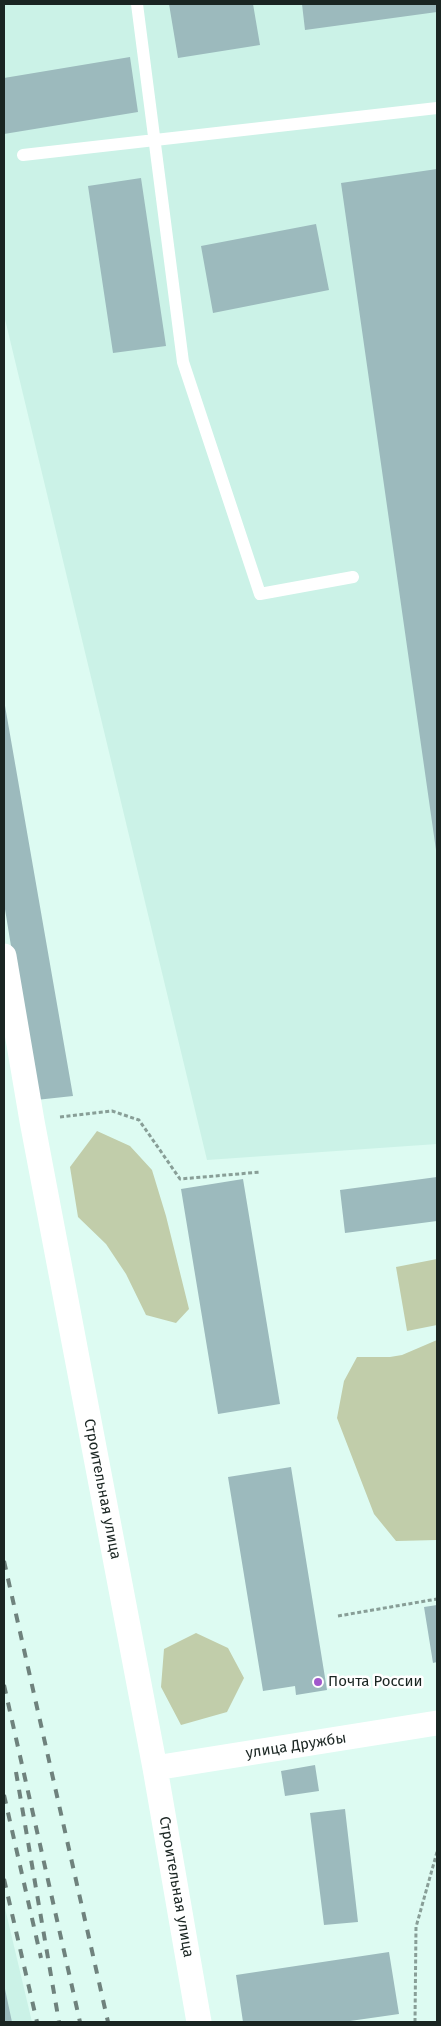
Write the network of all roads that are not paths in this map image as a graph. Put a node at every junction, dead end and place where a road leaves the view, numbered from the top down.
1 (137, 4) edge
2 (437, 108) edge
3 (156, 140) junction
4 (23, 155) dead end
5 (353, 577) dead end
6 (4, 956) edge
7 (437, 1723) edge
8 (155, 1768) junction
9 (199, 2022) edge

1 - 3 lane
2 - 3 lane
3 - 4 lane
3 - 5 lane
6 - 8 street, Строительная улица
7 - 8 street, улица Дружбы
8 - 9 street, Строительная улица

